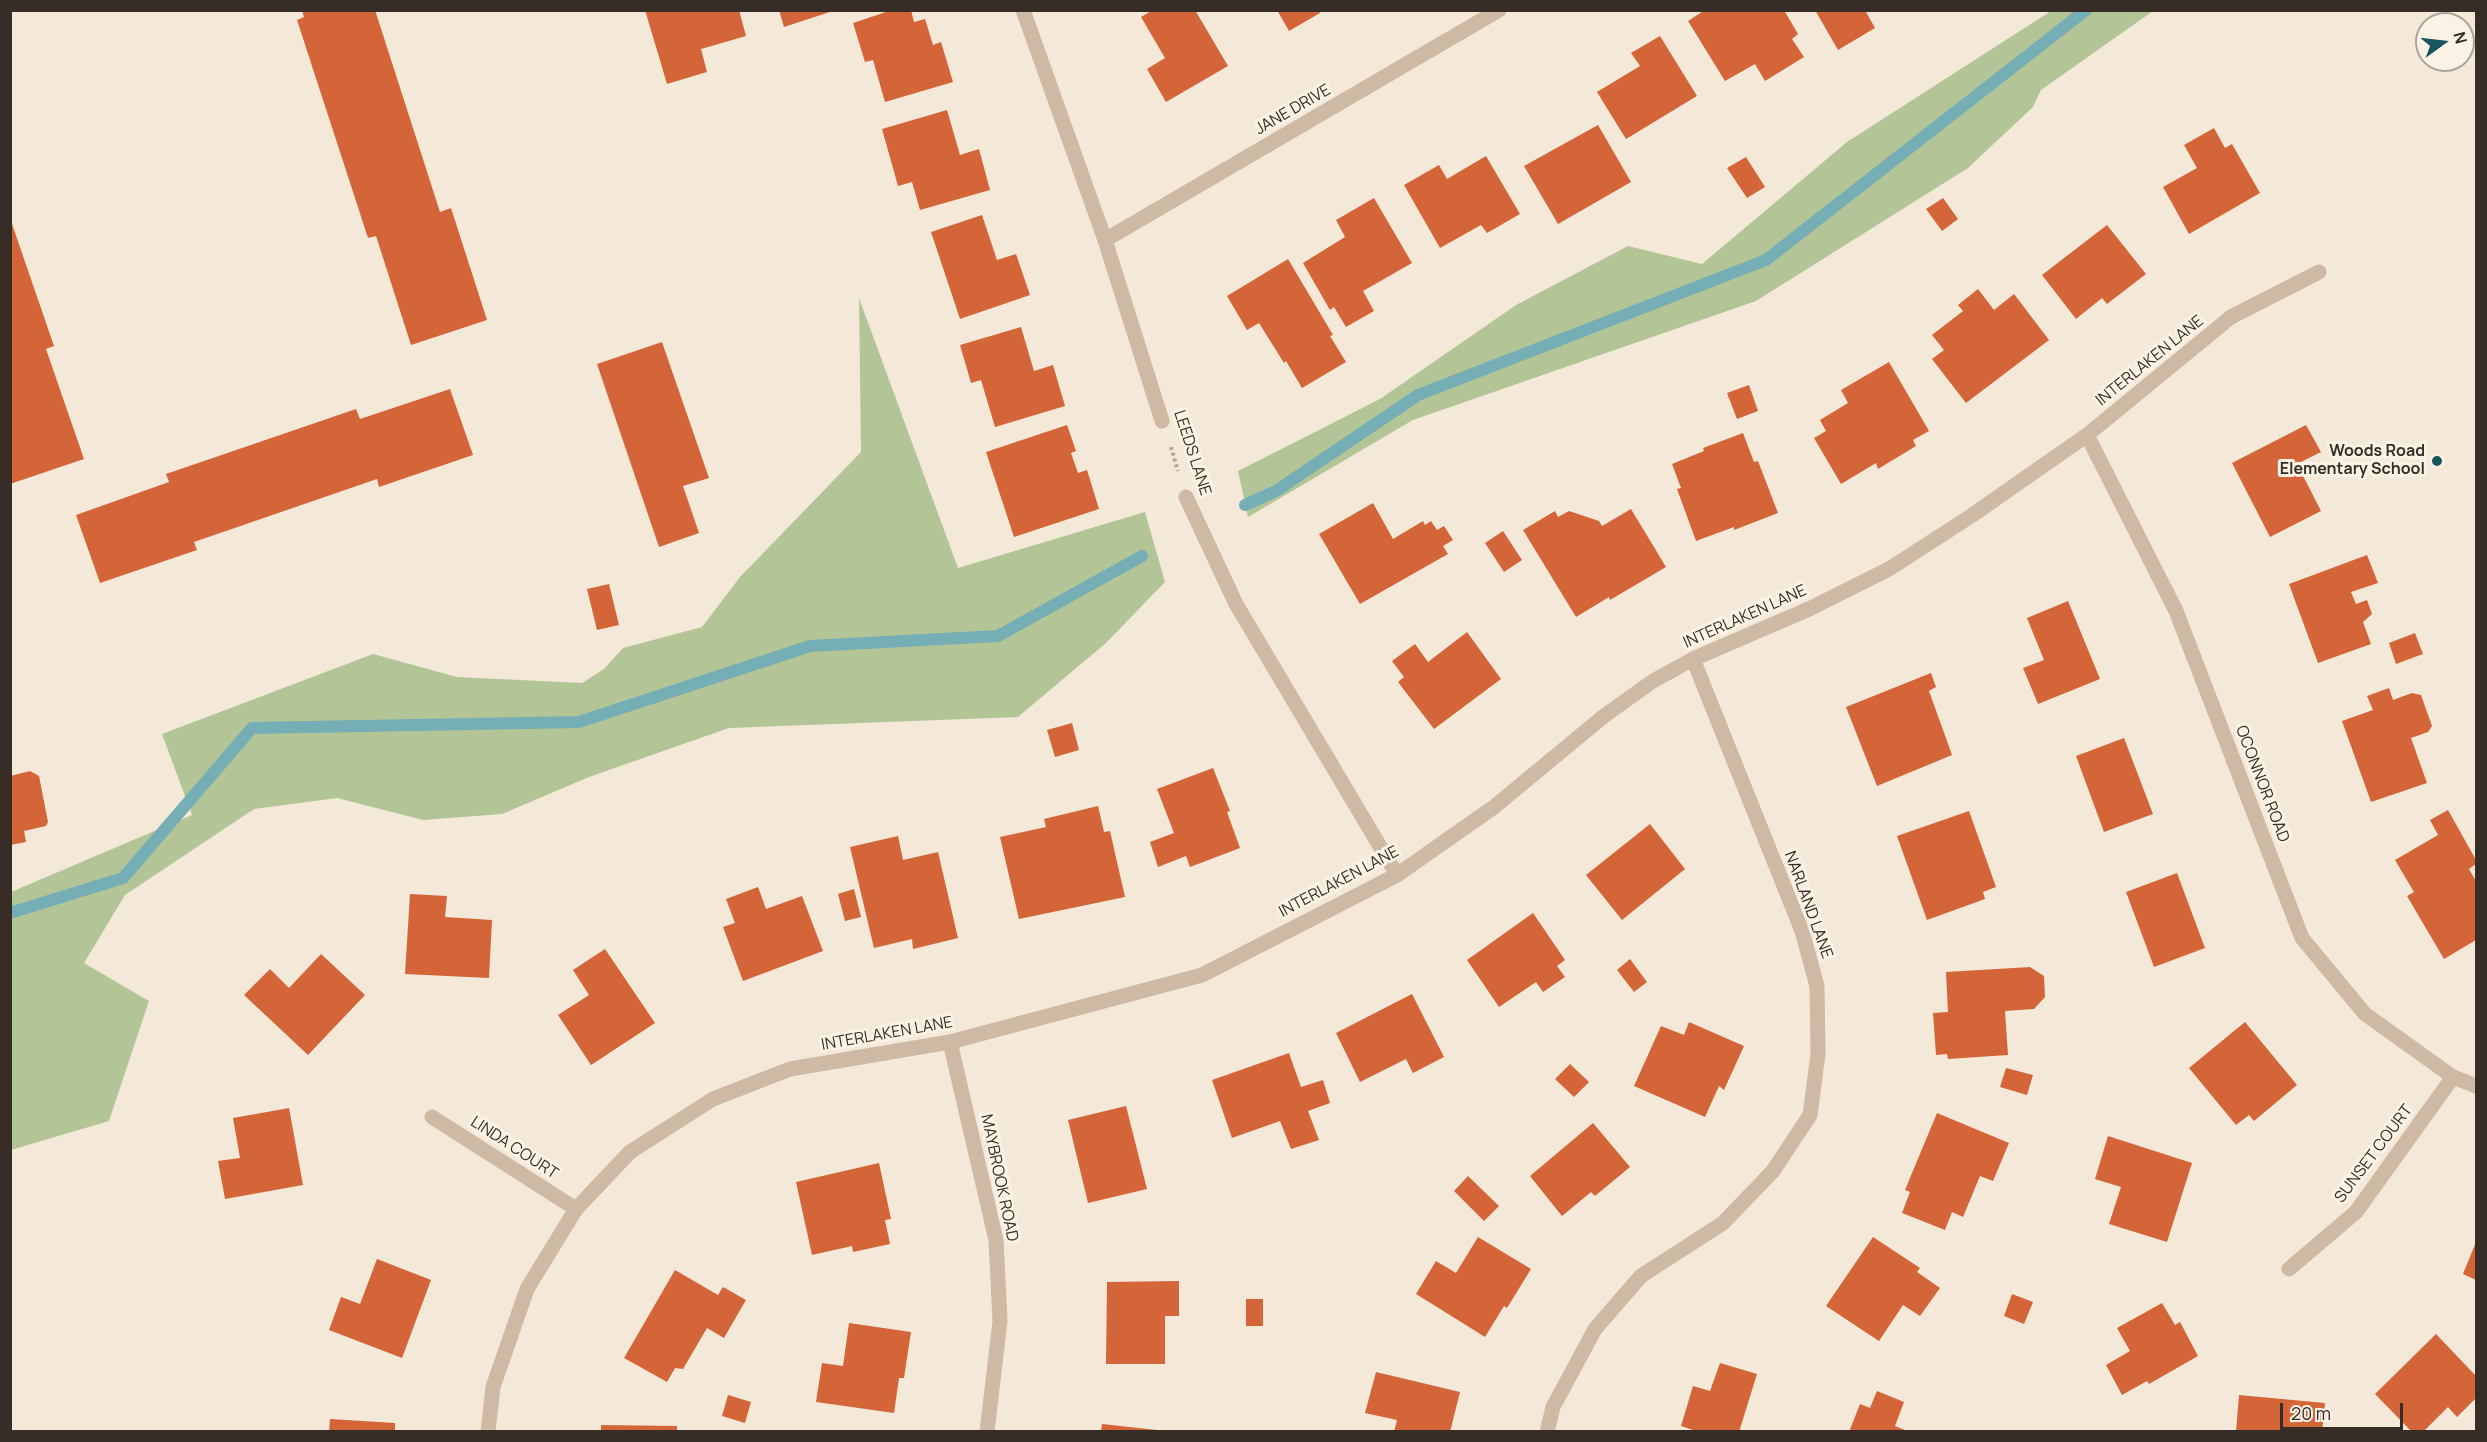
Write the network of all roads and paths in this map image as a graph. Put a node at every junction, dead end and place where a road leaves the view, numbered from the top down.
1 (1023, 10) edge
2 (1499, 10) edge
3 (1105, 240) junction
4 (2319, 272) dead end
5 (1162, 421) joint
6 (2087, 435) junction
7 (1186, 497) joint
8 (1693, 659) junction
9 (1397, 874) junction
10 (950, 1042) junction
11 (2452, 1077) junction
12 (2476, 1086) edge
13 (432, 1117) dead end
14 (576, 1209) junction
15 (2289, 1269) dead end
16 (488, 1431) edge
17 (987, 1431) edge
18 (1547, 1431) edge

1 - 3 street, LEEDS LANE
2 - 3 street, JANE DRIVE
3 - 5 street, LEEDS LANE
4 - 6 street, INTERLAKEN LANE
5 - 7 path, LEEDS LANE
6 - 8 street, INTERLAKEN LANE
6 - 11 street, OCONNOR ROAD
7 - 9 street, LEEDS LANE
8 - 9 street, INTERLAKEN LANE
8 - 18 street, NARLAND LANE
9 - 10 street, INTERLAKEN LANE
10 - 14 street, INTERLAKEN LANE
10 - 17 street, MAYBROOK ROAD
11 - 12 street, OCONNOR ROAD
11 - 15 street, SUNSET COURT
13 - 14 street, LINDA COURT
14 - 16 street, INTERLAKEN LANE

